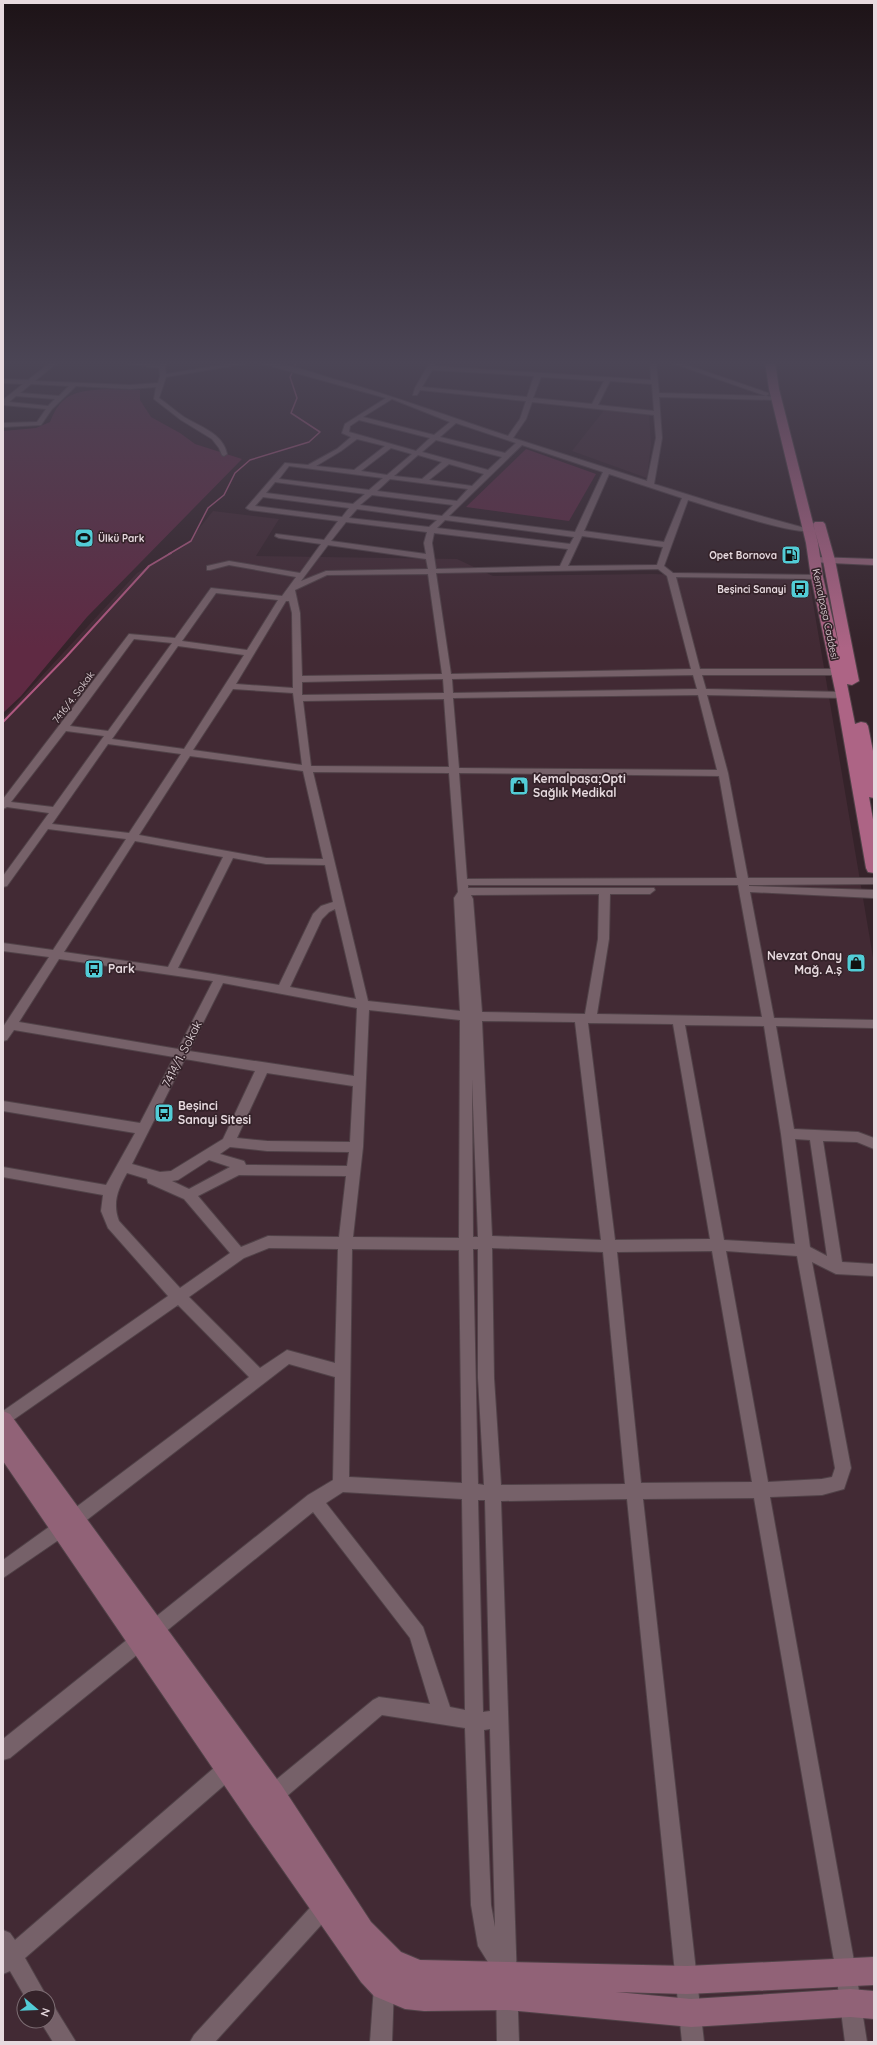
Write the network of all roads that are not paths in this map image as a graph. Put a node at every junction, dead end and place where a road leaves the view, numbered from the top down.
1 (326, 457) edge
2 (374, 457) edge
3 (414, 457) edge
4 (430, 457) edge
5 (505, 457) edge
6 (568, 457) edge
7 (655, 457) edge
8 (791, 457) edge
9 (447, 462) junction
10 (310, 466) junction
11 (607, 470) junction
12 (356, 472) junction
13 (490, 473) junction
14 (389, 477) junction
15 (273, 480) junction
16 (424, 481) junction
17 (650, 484) junction
18 (474, 488) junction
19 (370, 492) junction
20 (261, 494) junction
21 (686, 496) junction
22 (458, 503) junction
23 (356, 505) junction
24 (715, 506) junction
25 (816, 515) dead end
26 (444, 517) junction
27 (805, 517) junction
28 (343, 520) junction
29 (777, 525) junction
30 (431, 530) junction
31 (808, 532) junction
32 (821, 533) junction
33 (578, 534) junction
34 (279, 536) dead end
35 (326, 542) junction
36 (667, 545) junction
37 (573, 547) junction
38 (430, 557) junction
39 (814, 560) junction
40 (829, 560) junction
41 (874, 562) edge
42 (660, 567) junction
43 (210, 568) dead end
44 (563, 569) junction
45 (432, 571) junction
46 (302, 572) junction
47 (326, 573) junction
48 (672, 575) junction
49 (817, 577) junction
50 (290, 594) junction
51 (177, 642) junction
52 (250, 653) junction
53 (697, 672) junction
54 (838, 672) junction
55 (447, 675) junction
56 (230, 686) junction
57 (297, 689) junction
58 (702, 692) junction
59 (843, 694) junction
60 (449, 696) junction
61 (64, 728) junction
62 (108, 738) junction
63 (187, 752) junction
64 (307, 769) junction
65 (455, 772) junction
66 (723, 773) junction
67 (874, 794) edge
68 (4, 805) edge
69 (57, 811) junction
70 (46, 826) junction
71 (133, 837) junction
72 (230, 854) junction
73 (329, 862) junction
74 (874, 868) edge
75 (874, 881) edge
76 (3, 884) edge
77 (743, 885) junction
78 (463, 889) junction
79 (604, 890) junction
80 (874, 894) edge
81 (339, 904) junction
82 (3, 947) edge
83 (55, 954) junction
84 (170, 971) junction
85 (220, 978) junction
86 (283, 990) junction
87 (362, 1005) junction
88 (471, 1016) junction
89 (586, 1019) junction
90 (678, 1020) junction
91 (769, 1022) junction
92 (874, 1024) edge
93 (11, 1025) junction
94 (3, 1037) edge
95 (182, 1053) junction
96 (263, 1068) junction
97 (360, 1082) junction
98 (3, 1106) edge
99 (144, 1129) junction
100 (788, 1134) junction
101 (816, 1135) junction
102 (228, 1142) junction
103 (874, 1144) edge
104 (246, 1145) junction
105 (356, 1146) junction
106 (208, 1155) junction
107 (124, 1166) junction
108 (238, 1168) junction
109 (354, 1171) junction
110 (3, 1172) edge
111 (110, 1191) junction
112 (189, 1195) junction
113 (485, 1242) junction
114 (345, 1243) junction
115 (466, 1244) junction
116 (717, 1245) junction
117 (609, 1246) junction
118 (803, 1250) junction
119 (239, 1254) junction
120 (836, 1268) junction
121 (874, 1270) edge
122 (178, 1296) junction
123 (343, 1372) junction
124 (260, 1378) junction
125 (3, 1421) edge
126 (3, 1443) edge
127 (341, 1484) junction
128 (761, 1490) junction
129 (634, 1491) junction
130 (471, 1492) junction
131 (493, 1493) junction
132 (314, 1500) junction
133 (67, 1524) junction
134 (3, 1570) edge
135 (146, 1635) junction
136 (443, 1715) junction
137 (499, 1720) junction
138 (474, 1721) junction
139 (3, 1751) edge
140 (229, 1768) junction
141 (273, 1795) junction
142 (325, 1906) junction
143 (6, 1953) edge
144 (874, 1971) edge
145 (846, 1972) junction
146 (687, 1980) junction
147 (506, 1981) junction
148 (384, 1986) junction
149 (31, 1989) edge
150 (862, 2004) edge
151 (691, 2013) junction
152 (56, 2028) edge
153 (65, 2042) edge
154 (201, 2042) edge
155 (381, 2042) edge
156 (508, 2042) edge
157 (693, 2042) edge
158 (856, 2042) edge

1 - 10 street
2 - 12 street
3 - 14 street
4 - 9 street
5 - 13 street
6 - 11 street
7 - 17 street
8 - 27 main road, Kemalpaşa Caddesi
9 - 13 street
9 - 16 street
10 - 12 street
10 - 15 street
11 - 17 street
11 - 33 street
12 - 14 street
13 - 18 street
14 - 16 street
14 - 19 street
15 - 19 street
15 - 20 street
16 - 18 street
17 - 21 street
18 - 22 street
19 - 22 street
19 - 23 street
20 - 23 street
20 - 28 street
21 - 24 street
21 - 36 street
22 - 26 street
23 - 26 street
23 - 28 street
24 - 29 street
24 - 31 street
25 - 32 main road
26 - 30 street
26 - 33 street
27 - 29 street
27 - 31 main road, Kemalpaşa Caddesi
28 - 30 street
28 - 35 street
29 - 31 street
30 - 37 street
30 - 38 street
31 - 32 main road
31 - 39 main road, Kemalpaşa Caddesi
32 - 40 main road, Kemalpaşa Caddesi
33 - 36 street
33 - 37 street
34 - 35 street
35 - 38 street
35 - 46 street
36 - 42 street
37 - 44 street
38 - 45 street
39 - 40 street
39 - 49 main road, Kemalpaşa Caddesi
40 - 41 street
40 - 67 main road, Kemalpaşa Caddesi
42 - 44 street
42 - 48 street
43 - 46 street
44 - 45 street
45 - 47 street
45 - 55 street
46 - 47 street
46 - 50 street
47 - 50 street
48 - 49 street
48 - 53 street
49 - 54 main road, Kemalpaşa Caddesi
50 - 51 street
50 - 52 street
50 - 57 street
51 - 52 street
51 - 61 street, 7416/4. Sokak
51 - 62 street
52 - 56 street
53 - 54 street
53 - 55 street
53 - 58 street
54 - 59 main road, Kemalpaşa Caddesi
55 - 57 street
55 - 60 street
56 - 57 street
56 - 63 street
57 - 60 street
57 - 64 street
58 - 59 street
58 - 60 street
58 - 66 street
59 - 74 main road, Kemalpaşa Caddesi
60 - 65 street
61 - 62 street
61 - 68 street, 7416/4. Sokak
62 - 63 street
62 - 69 street
63 - 64 street
63 - 71 street
64 - 65 street
64 - 73 street
65 - 66 street
65 - 78 street
66 - 77 street
68 - 69 street
69 - 70 street
70 - 71 street
70 - 76 street
71 - 72 street
71 - 83 street
72 - 73 street
72 - 84 street
73 - 81 street
75 - 77 street
77 - 78 street
77 - 79 street
77 - 80 street
77 - 91 street
78 - 79 street
78 - 88 street
79 - 89 street
81 - 86 street
81 - 87 street
82 - 83 street
83 - 84 street
83 - 93 street
84 - 85 street
85 - 86 street
85 - 95 street, 7414/1. Sokak
86 - 87 street
87 - 88 street
87 - 97 street
88 - 89 street
88 - 113 street
88 - 115 street
89 - 90 street
89 - 117 street
90 - 91 street
90 - 116 street
91 - 92 street
91 - 100 street
93 - 94 street
93 - 95 street
95 - 96 street
95 - 99 street, 7414/1. Sokak
96 - 97 street
96 - 102 street
97 - 105 street
98 - 99 street
99 - 107 street, 7414/1. Sokak
100 - 101 street
100 - 118 street
101 - 103 street
101 - 120 street
102 - 104 street
102 - 106 street
104 - 105 street
104 - 108 street
105 - 109 street
106 - 107 street
106 - 108 street
107 - 111 street, 7414/1. Sokak
107 - 112 street
108 - 109 street
108 - 112 street
109 - 114 street
110 - 111 street
111 - 122 street
112 - 119 street
113 - 115 street
113 - 117 street
113 - 131 street
114 - 115 street
114 - 119 street
114 - 123 street
115 - 130 street
116 - 117 street
116 - 118 street
116 - 128 street
117 - 129 street
118 - 120 street
118 - 128 street
119 - 122 street
120 - 121 street
122 - 124 street
122 - 125 street
123 - 124 street
123 - 127 street
124 - 133 street
125 - 133 street
126 - 133 street
127 - 130 street
127 - 132 street
128 - 129 street
128 - 145 street
129 - 131 street
129 - 146 street
130 - 131 street
130 - 138 street
131 - 137 street
132 - 135 street
132 - 136 street
133 - 134 street
133 - 135 street
135 - 139 street
135 - 140 street
135 - 141 street
136 - 138 street
136 - 141 street
137 - 138 street
137 - 147 street
138 - 147 street
140 - 142 street
140 - 143 street
141 - 147 street
142 - 148 street
142 - 154 street
143 - 149 street
144 - 145 street
145 - 146 street
145 - 150 street
146 - 147 street
146 - 151 street
147 - 148 street
147 - 151 street
147 - 156 street
148 - 155 street
150 - 151 street
150 - 158 street
151 - 157 street
152 - 153 street

